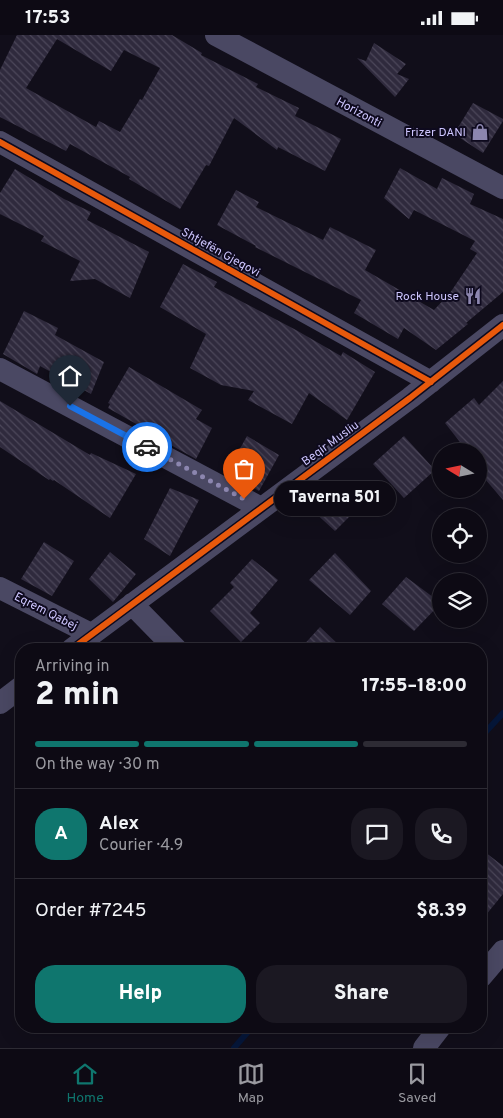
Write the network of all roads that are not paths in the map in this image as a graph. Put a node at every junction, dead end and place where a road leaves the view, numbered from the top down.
1 (216, 35) edge
2 (0, 142) edge
3 (503, 188) edge
4 (503, 325) edge
5 (0, 369) edge
6 (431, 382) junction
7 (261, 508) junction
8 (0, 588) edge
9 (132, 604) junction
10 (91, 634) junction
11 (80, 643) edge
12 (170, 643) edge
13 (15, 692) edge
14 (0, 703) edge
15 (503, 951) edge
16 (487, 970) edge
17 (436, 1033) edge
18 (424, 1048) edge

1 - 3 street, Horizonti
2 - 6 street, Shtjefën Gjeqovi
4 - 6 street, Beqir Musliu
5 - 7 street
6 - 7 street, Beqir Musliu
7 - 9 street, Beqir Musliu
8 - 10 street, Eqrem Qabej
9 - 10 street, Beqir Musliu
9 - 12 street
10 - 11 street, Beqir Musliu
13 - 14 street
15 - 16 street
17 - 18 street

